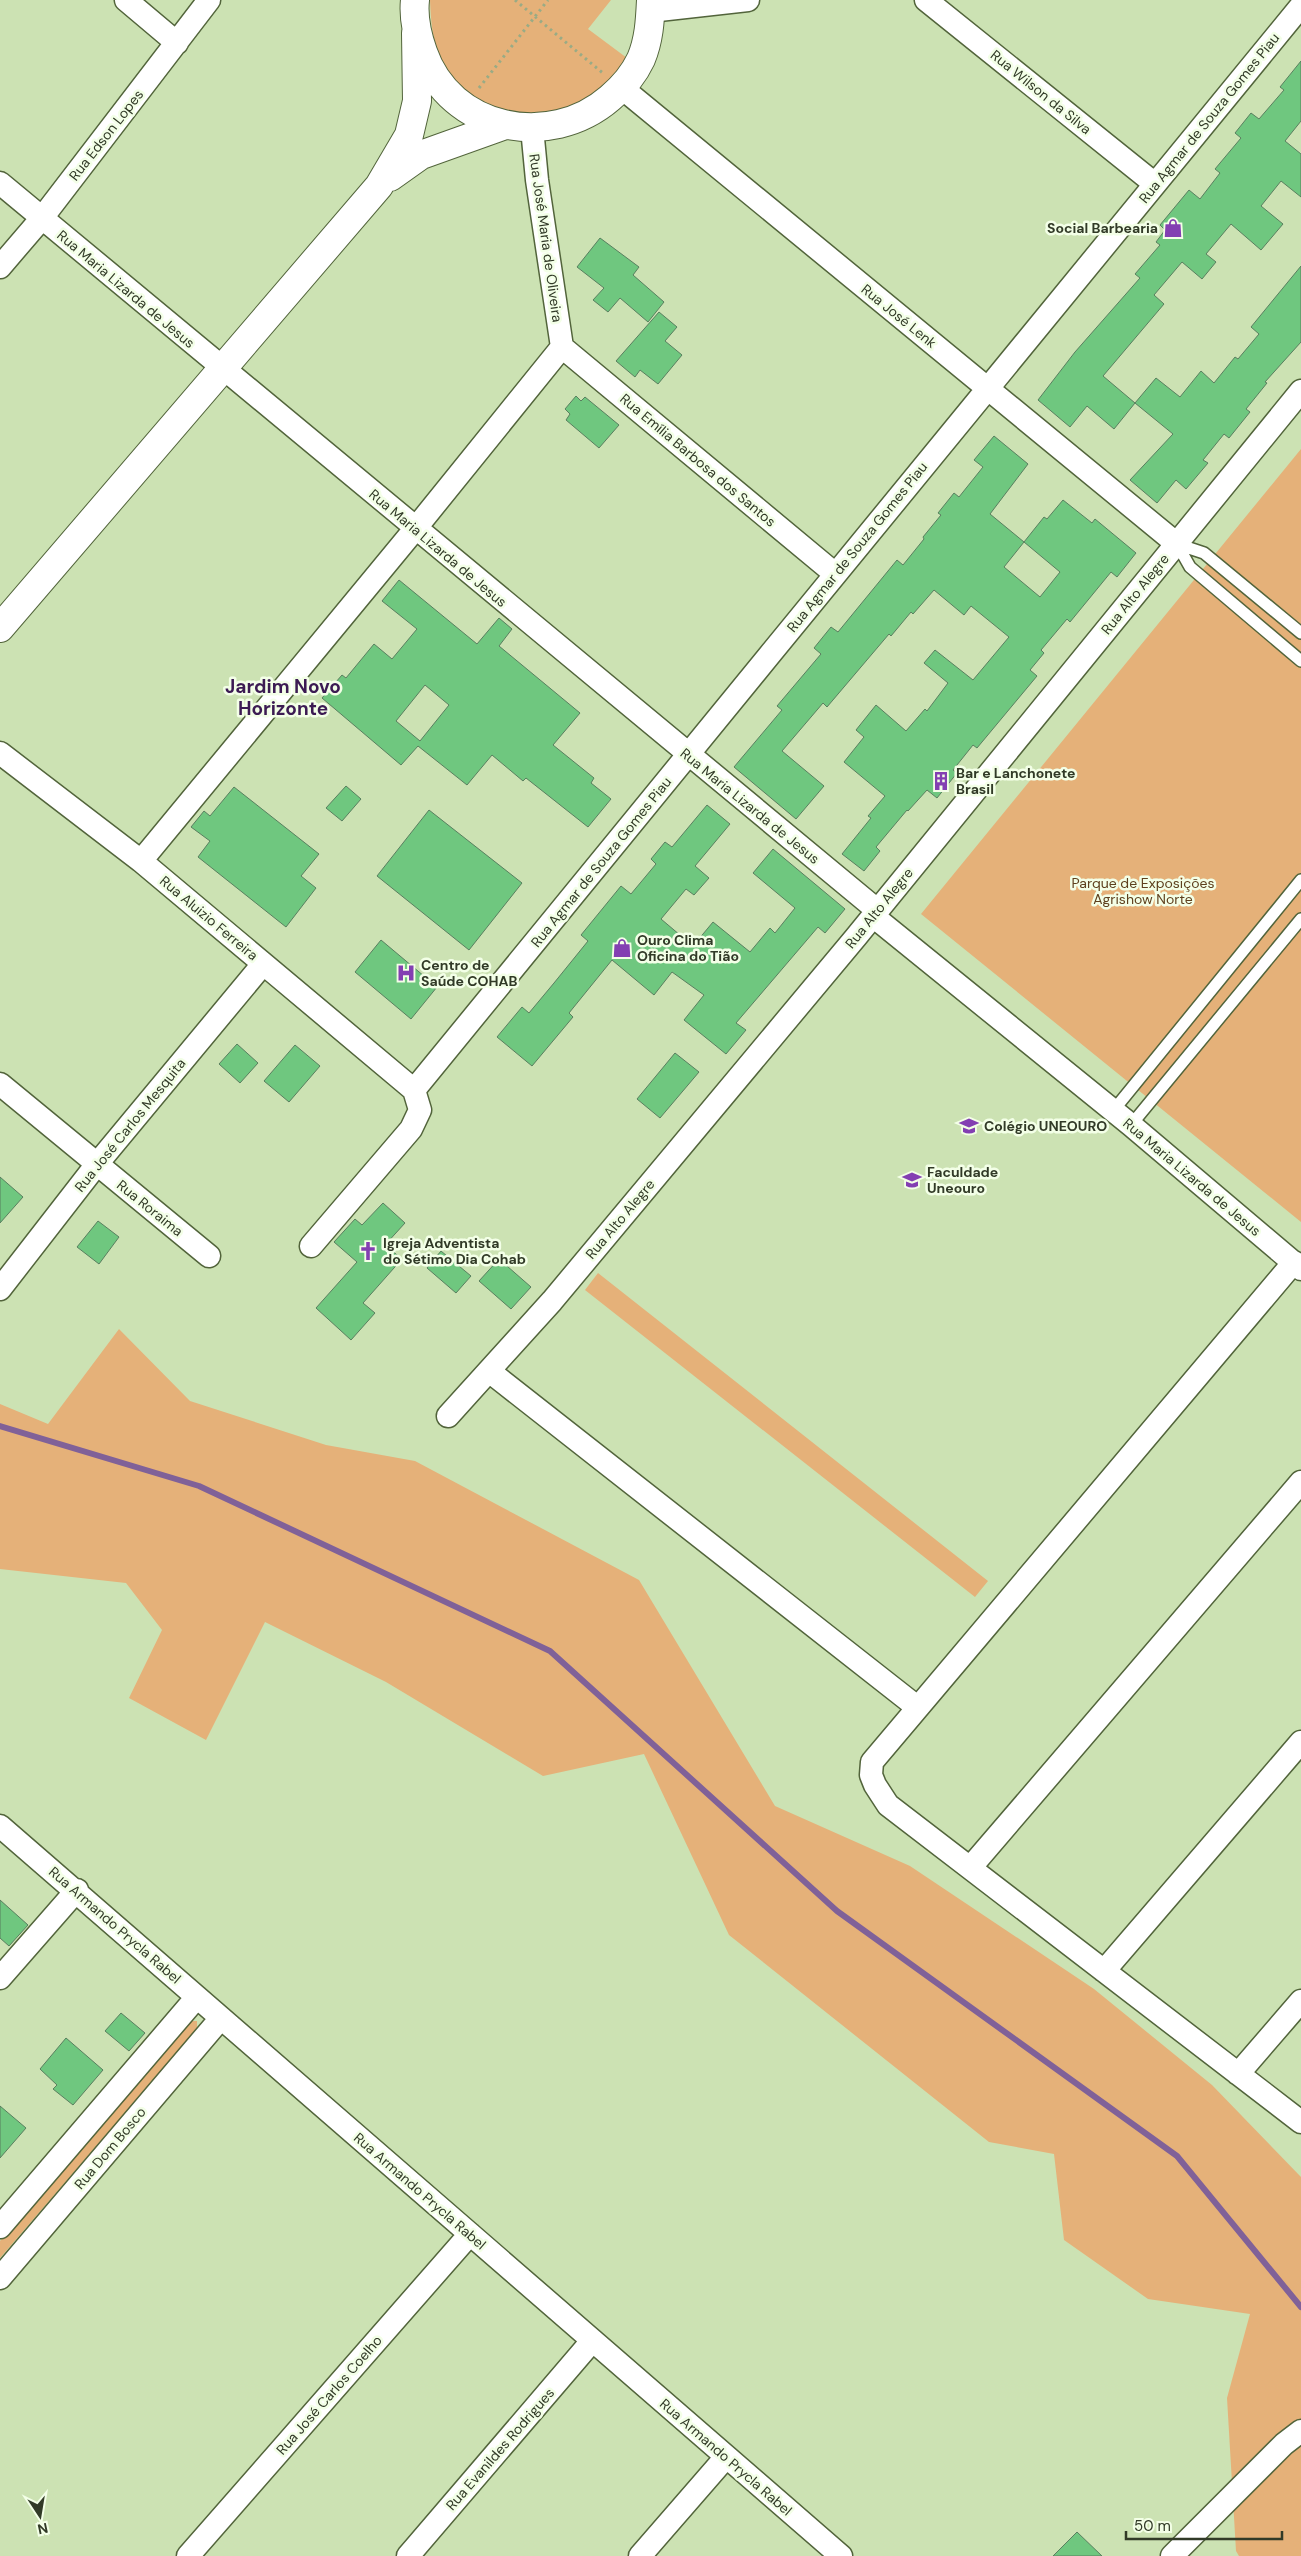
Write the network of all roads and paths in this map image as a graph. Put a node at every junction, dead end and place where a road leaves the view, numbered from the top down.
1 (126, 0) edge
2 (209, 0) edge
3 (415, 0) edge
4 (515, 0) edge
5 (548, 0) edge
6 (748, 0) edge
7 (926, 0) edge
8 (651, 5) edge
9 (1301, 6) edge
10 (535, 17) junction
11 (416, 33) junction
12 (177, 42) junction
13 (622, 88) junction
14 (464, 106) junction
15 (505, 125) junction
16 (532, 128) junction
17 (0, 183) edge
18 (1156, 184) junction
19 (379, 186) junction
20 (42, 218) junction
21 (0, 267) edge
22 (562, 347) junction
23 (222, 369) junction
24 (988, 388) junction
25 (1301, 392) edge
26 (415, 529) junction
27 (1177, 544) junction
28 (834, 573) junction
29 (0, 628) edge
30 (1301, 632) edge
31 (1301, 660) edge
32 (0, 753) edge
33 (688, 756) junction
34 (141, 861) junction
35 (1301, 880) edge
36 (875, 913) junction
37 (1301, 919) edge
38 (263, 964) junction
39 (0, 1084) edge
40 (414, 1090) junction
41 (1113, 1111) junction
42 (1131, 1125) junction
43 (97, 1164) junction
44 (311, 1246) dead end
45 (209, 1256) dead end
46 (1297, 1266) edge
47 (0, 1288) edge
48 (489, 1371) junction
49 (448, 1416) dead end
50 (1301, 1482) edge
51 (918, 1707) junction
52 (1301, 1742) edge
53 (0, 1826) edge
54 (970, 1868) junction
55 (77, 1890) junction
56 (1104, 1971) junction
57 (0, 1978) edge
58 (197, 1997) junction
59 (1301, 2001) edge
60 (221, 2018) junction
61 (1238, 2074) junction
62 (1301, 2122) edge
63 (0, 2227) edge
64 (470, 2234) junction
65 (0, 2278) edge
66 (592, 2341) junction
67 (1301, 2431) edge
68 (726, 2457) junction
69 (188, 2556) edge
70 (408, 2556) edge
71 (640, 2556) edge
72 (841, 2556) edge
73 (1172, 2556) edge

1 - 12 street
2 - 12 street, Rua Edson Lopes
3 - 11 street
4 - 10 path
5 - 10 path
6 - 8 street
7 - 18 street, Rua Wilson da Silva
8 - 13 street
9 - 18 street, Rua Agmar de Souza Gomes Piau
10 - 13 path
10 - 14 path
11 - 14 street
11 - 19 street
12 - 20 street, Rua Edson Lopes
13 - 16 street
13 - 24 street, Rua José Lenk
14 - 15 street
15 - 16 street
15 - 19 street
16 - 22 street, Rua José Maria de Oliveira
17 - 20 street, Rua Maria Lizarda de Jesus
18 - 24 street, Rua Agmar de Souza Gomes Piau
19 - 23 street
20 - 21 street, Rua Edson Lopes
20 - 23 street, Rua Maria Lizarda de Jesus
22 - 26 street
22 - 28 street, Rua Emília Barbosa dos Santos
23 - 26 street, Rua Maria Lizarda de Jesus
23 - 29 street
24 - 27 street, Rua José Lenk
24 - 28 street, Rua Agmar de Souza Gomes Piau
25 - 27 street, Rua Alto Alegre
26 - 33 street, Rua Maria Lizarda de Jesus
26 - 34 street
27 - 30 lane
27 - 31 lane
27 - 36 street, Rua Alto Alegre
28 - 33 street, Rua Agmar de Souza Gomes Piau
32 - 34 street, Rua Aluizio Ferreira
33 - 36 street, Rua Maria Lizarda de Jesus
33 - 40 street, Rua Agmar de Souza Gomes Piau
34 - 38 street, Rua Aluizio Ferreira
35 - 41 lane
36 - 41 street, Rua Maria Lizarda de Jesus
36 - 48 street, Rua Alto Alegre
37 - 42 lane
38 - 40 street, Rua Aluizio Ferreira
38 - 43 street, Rua José Carlos Mesquita
39 - 43 street, Rua Roraima
40 - 44 street
41 - 42 street, Rua Maria Lizarda de Jesus
42 - 46 street, Rua Maria Lizarda de Jesus
43 - 45 street, Rua Roraima
43 - 47 street, Rua José Carlos Mesquita
46 - 51 street
48 - 49 street, Rua Alto Alegre
48 - 51 street
50 - 54 street
51 - 54 street
52 - 56 street
53 - 55 street, Rua Armando Prycla Rabel
54 - 56 street
55 - 57 street
55 - 58 street, Rua Armando Prycla Rabel
56 - 61 street
58 - 60 street, Rua Armando Prycla Rabel
58 - 63 street
59 - 61 street
60 - 64 street, Rua Armando Prycla Rabel
60 - 65 street, Rua Dom Bosco
61 - 62 street
64 - 66 street, Rua Armando Prycla Rabel
64 - 69 street, Rua José Carlos Coelho
66 - 68 street, Rua Armando Prycla Rabel
66 - 70 street, Rua Evanildes Rodrigues
67 - 73 street
68 - 71 street
68 - 72 street, Rua Armando Prycla Rabel

